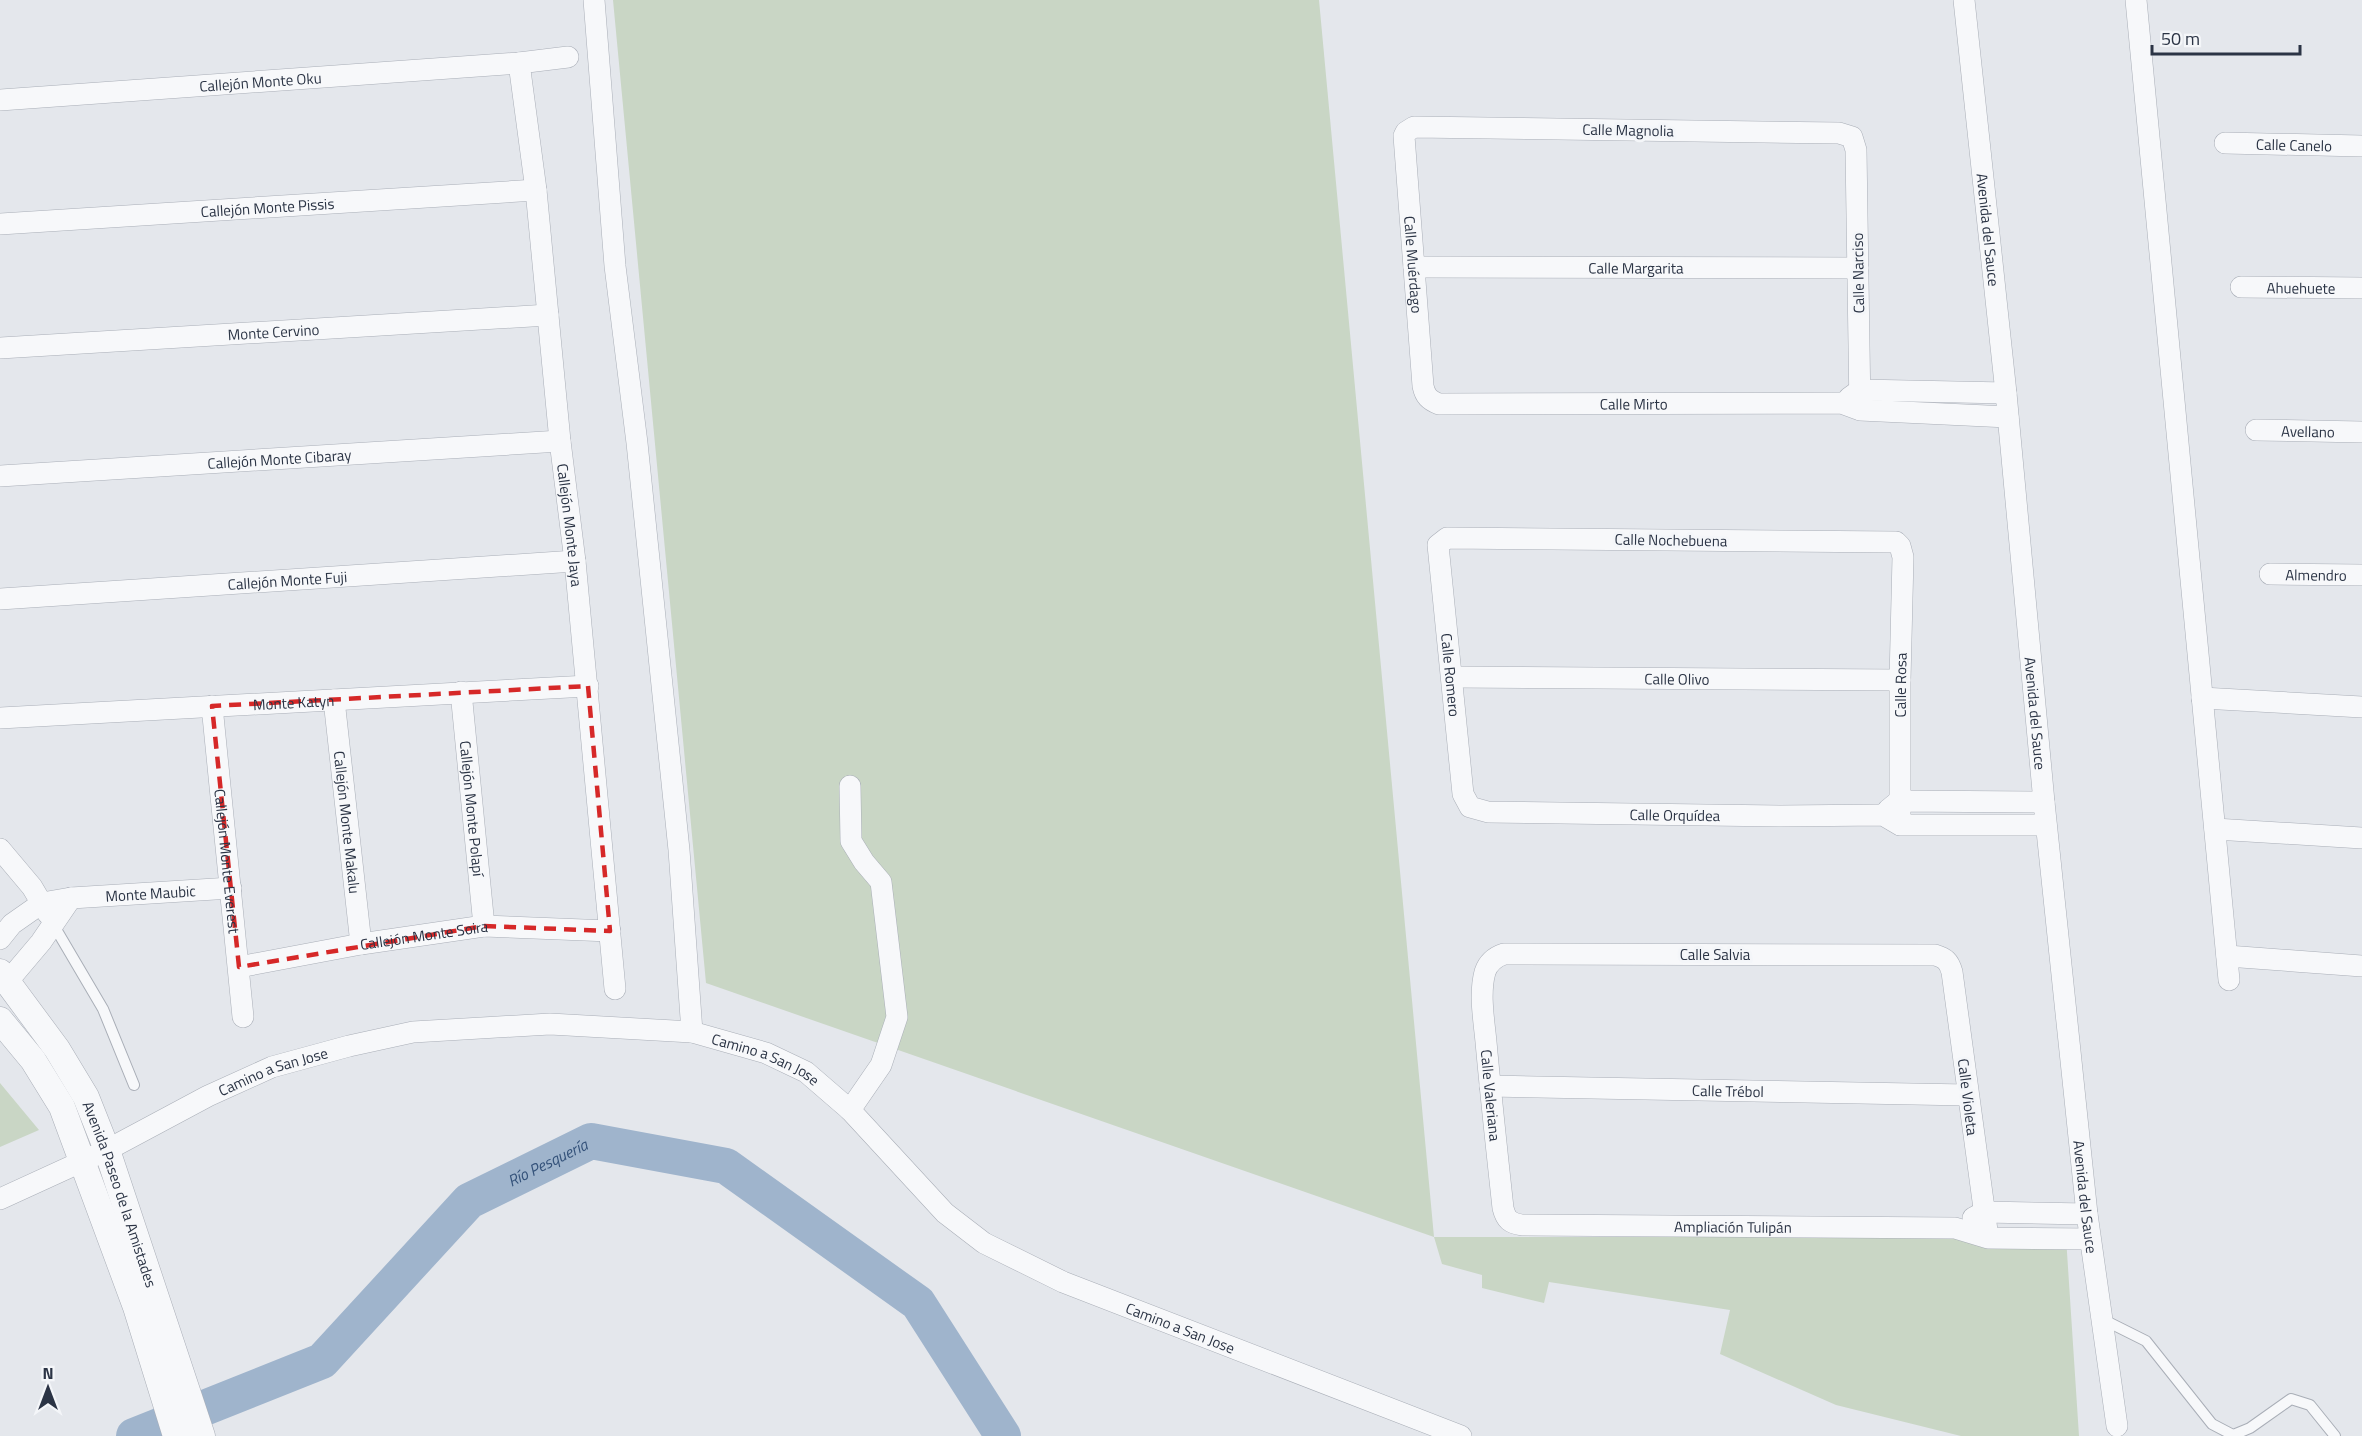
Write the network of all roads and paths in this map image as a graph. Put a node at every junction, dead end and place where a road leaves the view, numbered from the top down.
1 (594, 0) edge
2 (1964, 0) edge
3 (2136, 0) edge
4 (568, 57) dead end
5 (519, 63) junction
6 (0, 100) edge
7 (1406, 132) joint
8 (1852, 137) joint
9 (2225, 143) dead end
10 (2362, 146) edge
11 (536, 190) junction
12 (0, 224) edge
13 (1414, 267) junction
14 (1858, 268) junction
15 (2241, 287) dead end
16 (2362, 288) edge
17 (548, 315) junction
18 (0, 348) edge
19 (2006, 393) junction
20 (1427, 398) joint
21 (1854, 401) junction
22 (2008, 417) junction
23 (2256, 430) dead end
24 (2362, 432) edge
25 (560, 441) junction
26 (0, 476) edge
27 (1441, 541) joint
28 (1900, 546) joint
29 (575, 561) junction
30 (2270, 574) dead end
31 (2362, 575) edge
32 (0, 599) edge
33 (1453, 677) junction
34 (1900, 680) junction
35 (588, 686) junction
36 (461, 692) junction
37 (2202, 698) junction
38 (334, 700) junction
39 (212, 706) junction
40 (2362, 707) edge
41 (0, 718) edge
42 (850, 786) dead end
43 (1899, 801) junction
44 (2044, 802) junction
45 (1470, 807) joint
46 (1892, 820) junction
47 (2046, 825) junction
48 (2215, 829) junction
49 (2362, 838) edge
50 (0, 849) edge
51 (231, 888) junction
52 (71, 898) junction
53 (42, 903) junction
54 (53, 924) junction
55 (484, 926) junction
56 (610, 931) junction
57 (0, 939) edge
58 (361, 944) junction
59 (2227, 956) junction
60 (1945, 958) joint
61 (1488, 965) joint
62 (2362, 966) edge
63 (239, 967) junction
64 (4, 976) edge
65 (2229, 980) dead end
66 (615, 989) dead end
67 (243, 1017) dead end
68 (0, 1020) edge
69 (692, 1032) junction
70 (134, 1085) dead end
71 (1490, 1086) junction
72 (1967, 1095) junction
73 (850, 1110) junction
74 (107, 1150) junction
75 (82, 1160) junction
76 (0, 1199) edge
77 (1984, 1212) junction
78 (2088, 1214) junction
79 (1511, 1223) joint
80 (1955, 1228) junction
81 (1988, 1238) junction
82 (2090, 1239) junction
83 (147, 1303) junction
84 (2102, 1319) junction
85 (2117, 1426) dead end
86 (176, 1436) edge
87 (202, 1436) edge
88 (1461, 1436) edge
89 (2335, 1436) edge

1 - 69 street
2 - 19 street, Avenida del Sauce
3 - 37 street
4 - 5 street, Callejón Monte Oku
5 - 6 street, Callejón Monte Oku
5 - 11 street, Callejón Monte Jaya
7 - 8 street, Calle Magnolia
7 - 13 street, Calle Muérdago
8 - 14 street, Calle Narciso
9 - 10 street, Calle Canelo
11 - 12 street, Callejón Monte Pissis
11 - 17 street, Callejón Monte Jaya
13 - 14 street, Calle Margarita
13 - 20 street, Calle Muérdago
14 - 21 street, Calle Narciso
15 - 16 street, Ahuehuete
17 - 18 street, Monte Cervino
17 - 25 street, Callejón Monte Jaya
19 - 21 street, Calle Mirto
19 - 22 street, Avenida del Sauce
20 - 21 street, Calle Mirto
21 - 22 street, Calle Mirto
22 - 44 street, Avenida del Sauce
23 - 24 street, Avellano
25 - 26 street, Callejón Monte Cibaray
25 - 29 street, Callejón Monte Jaya
27 - 28 street, Calle Nochebuena
27 - 33 street, Calle Romero
28 - 34 street, Calle Rosa
29 - 32 street, Callejón Monte Fuji
29 - 35 street, Callejón Monte Jaya
30 - 31 street, Almendro
33 - 34 street, Calle Olivo
33 - 45 street, Calle Romero
34 - 43 street, Calle Rosa
35 - 36 street, Monte Katyn
35 - 56 street, Callejón Monte Jaya
36 - 38 street, Monte Katyn
36 - 55 street, Callejón Monte Polapí
37 - 40 street
37 - 48 street
38 - 39 street, Monte Katyn
38 - 58 street, Callejón Monte Makalu
39 - 41 street, Monte Katyn
39 - 51 street, Callejón Monte Everest
42 - 73 street
43 - 44 street
43 - 46 street
44 - 47 street, Avenida del Sauce
45 - 46 street, Calle Orquídea
46 - 47 street, Calle Orquídea
47 - 78 street, Avenida del Sauce
48 - 49 street
48 - 59 street
50 - 53 street
51 - 52 street, Monte Maubic
51 - 63 street, Callejón Monte Everest
52 - 53 street, Monte Maubic
52 - 54 street
53 - 54 street
53 - 57 street, Monte Maubic
54 - 64 street
54 - 70 lane
55 - 56 street, Callejón Monte Soira
55 - 58 street, Callejón Monte Soira
56 - 66 street, Callejón Monte Jaya
58 - 63 street, Callejón Monte Soira
59 - 62 street
59 - 65 street
60 - 61 street, Calle Salvia
60 - 72 street, Calle Violeta
61 - 71 street, Calle Valeriana
63 - 67 street, Callejón Monte Everest
64 - 74 street, Avenida Paseo de la Amistades
68 - 75 street, Avenida Paseo de la Amistades
69 - 73 street, Camino a San Jose
69 - 74 street, Camino a San Jose
71 - 72 street, Calle Trébol
71 - 79 street, Calle Valeriana
72 - 77 street, Calle Violeta
73 - 88 street, Camino a San Jose
74 - 75 street, Camino a San Jose
74 - 83 street, Avenida Paseo de la Amistades
75 - 76 street, Camino a San Jose
75 - 83 street, Avenida Paseo de la Amistades
77 - 78 street, Ampliación Tulipán
77 - 80 street, Ampliación Tulipán
77 - 81 street, Calle Violeta
78 - 82 street, Avenida del Sauce
79 - 80 street, Ampliación Tulipán
80 - 81 street, Ampliación Tulipán
81 - 82 street, Ampliación Tulipán
82 - 84 street, Avenida del Sauce
83 - 86 street, Avenida Paseo de la Amistades
83 - 87 street, Avenida Paseo de la Amistades
84 - 85 street, Avenida del Sauce
84 - 89 lane

